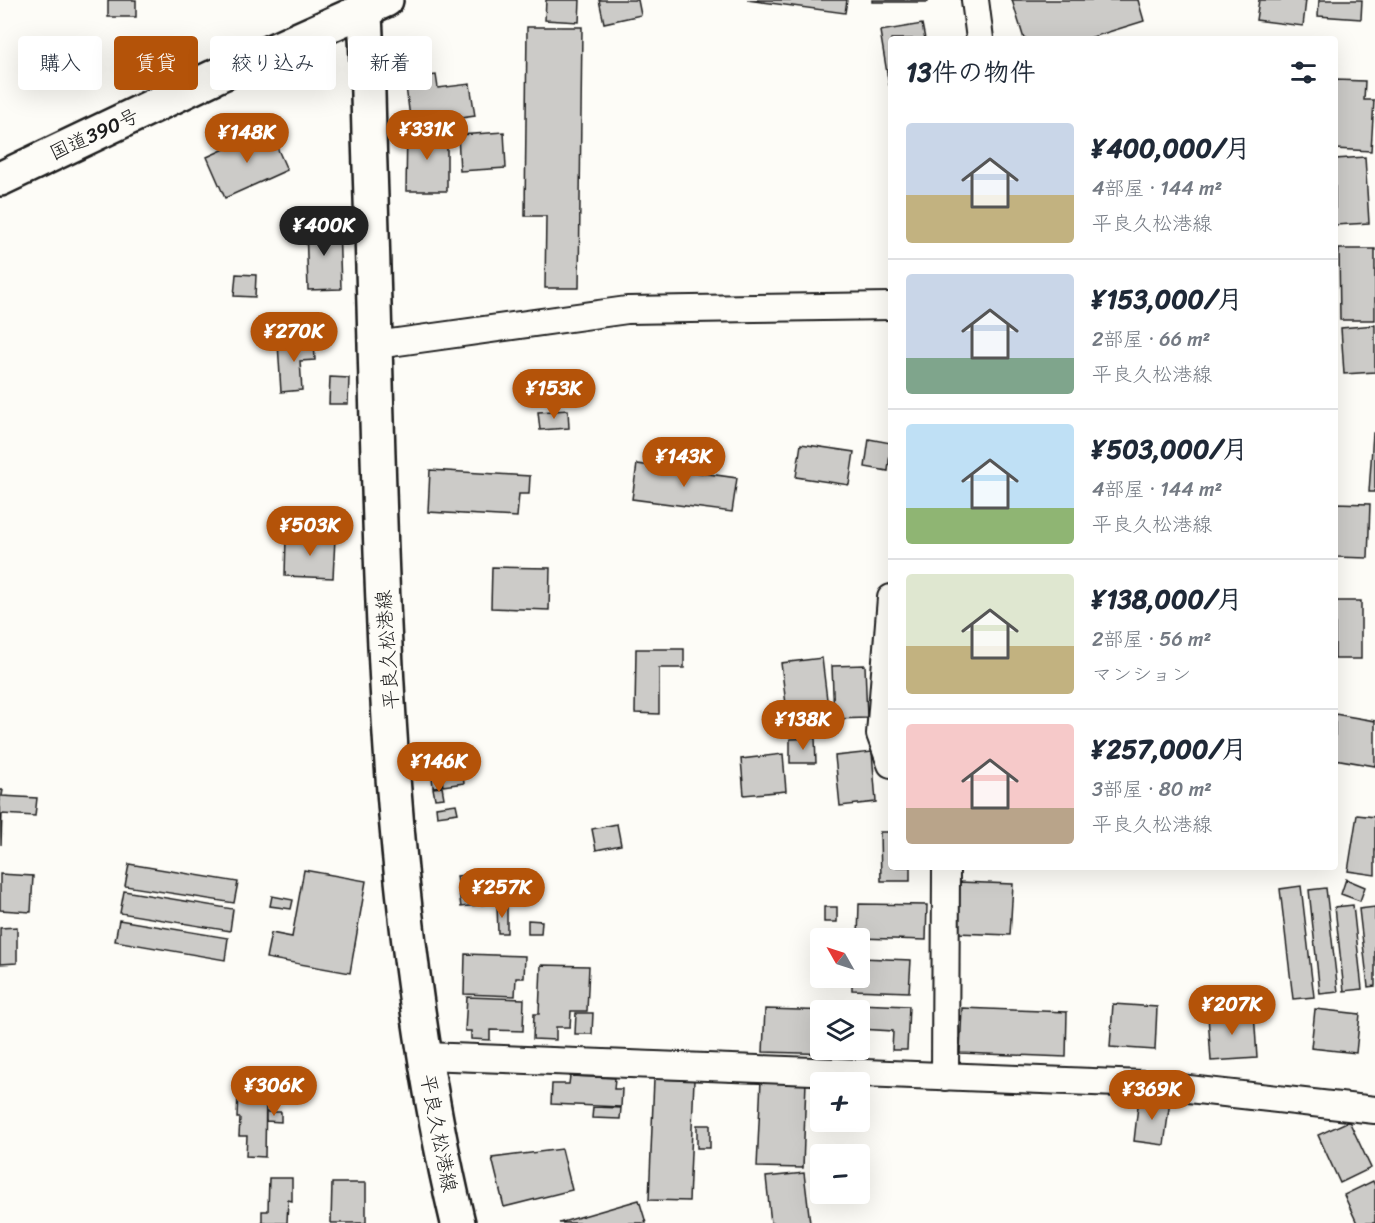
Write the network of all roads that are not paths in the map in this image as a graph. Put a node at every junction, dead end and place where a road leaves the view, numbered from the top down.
1 (975, 0) edge
2 (372, 3) edge
3 (980, 36) edge
4 (0, 179) edge
5 (888, 306) edge
6 (376, 345) junction
7 (888, 635) edge
8 (888, 756) edge
9 (946, 870) edge
10 (425, 1056) junction
11 (945, 1077) junction
12 (1375, 1110) edge
13 (458, 1223) edge

1 - 3 street
2 - 4 main road, 国道390号
2 - 6 main road, 平良久松港線
5 - 6 street
6 - 10 main road, 平良久松港線
7 - 8 street
9 - 11 street
10 - 11 street
10 - 13 main road, 平良久松港線
11 - 12 street

